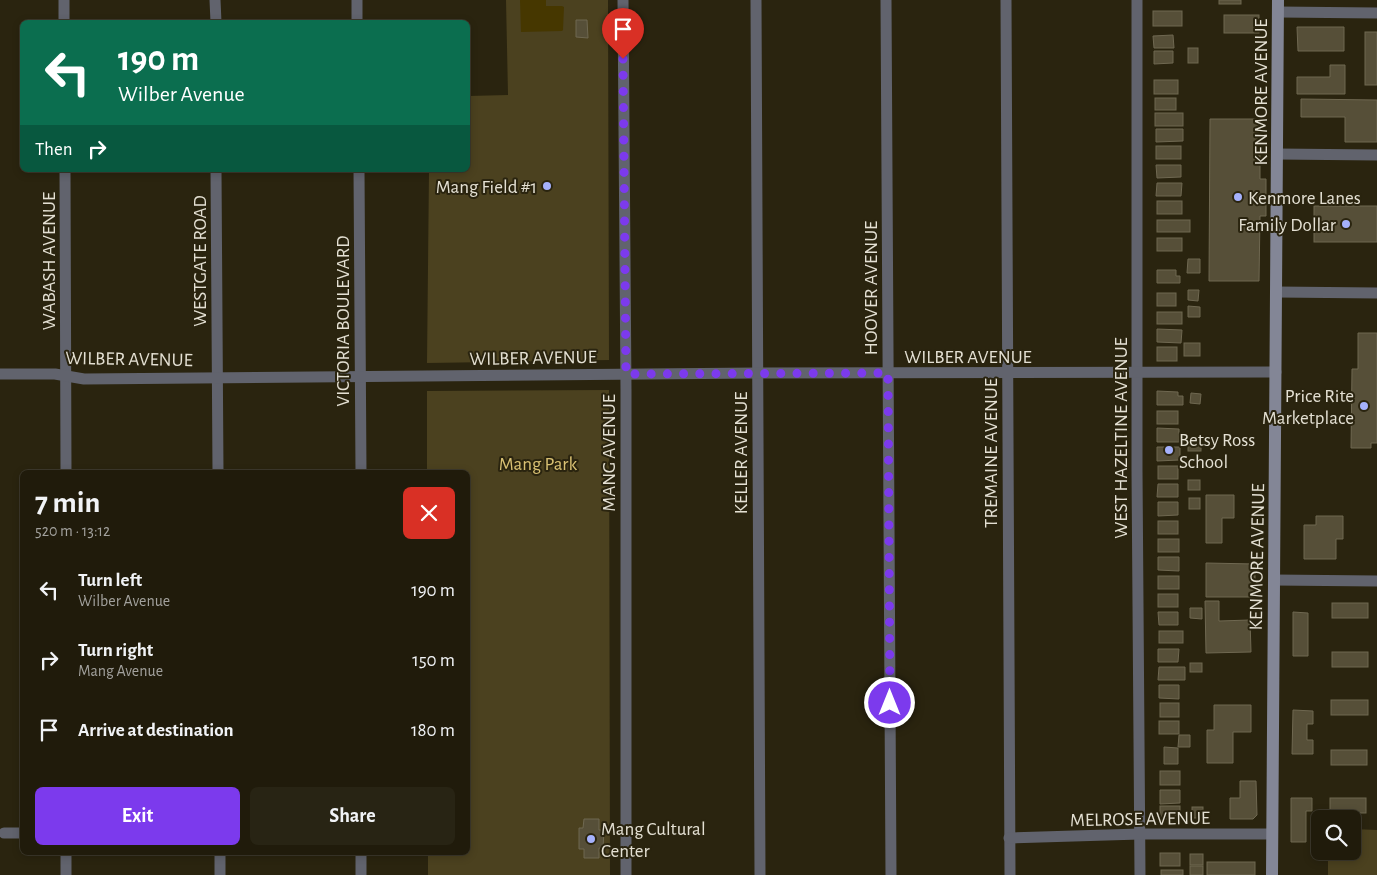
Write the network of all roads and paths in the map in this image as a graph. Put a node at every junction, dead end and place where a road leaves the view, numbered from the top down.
1 (64, 0) edge
2 (216, 0) edge
3 (357, 0) edge
4 (623, 0) edge
5 (756, 0) edge
6 (886, 0) edge
7 (1006, 0) edge
8 (1137, 0) edge
9 (1279, 6) edge
10 (1377, 13) edge
11 (64, 20) edge
12 (216, 20) edge
13 (357, 20) edge
14 (1278, 154) junction
15 (1377, 155) edge
16 (65, 172) edge
17 (216, 172) edge
18 (359, 172) edge
19 (1277, 292) junction
20 (1377, 293) edge
21 (1276, 372) junction
22 (757, 373) junction
23 (888, 373) junction
24 (1007, 373) junction
25 (1137, 373) junction
26 (0, 374) edge
27 (626, 374) junction
28 (66, 376) junction
29 (360, 376) junction
30 (218, 378) junction
31 (66, 470) edge
32 (218, 470) edge
33 (361, 470) edge
34 (1274, 580) junction
35 (1377, 581) edge
36 (4, 833) dead end
37 (20, 833) edge
38 (1140, 834) junction
39 (1272, 834) junction
40 (1009, 838) junction
41 (66, 855) edge
42 (220, 855) edge
43 (361, 855) edge
44 (66, 875) edge
45 (220, 875) edge
46 (361, 875) edge
47 (626, 875) edge
48 (760, 875) edge
49 (891, 875) edge
50 (1010, 875) edge
51 (1140, 875) edge
52 (1272, 875) edge

1 - 11 street
2 - 12 street
3 - 13 street
4 - 27 street, MANG AVENUE
5 - 22 street, KELLER AVENUE
6 - 23 street, HOOVER AVENUE
7 - 24 street, TREMAINE AVENUE
8 - 25 street, WEST HAZELTINE AVENUE
9 - 10 street
9 - 14 street, KENMORE AVENUE
14 - 15 street
14 - 19 street, KENMORE AVENUE
16 - 28 street, WABASH AVENUE
17 - 30 street, WESTGATE ROAD
18 - 29 street, VICTORIA BOULEVARD
19 - 20 street
19 - 21 street, KENMORE AVENUE
21 - 25 street, WILBER AVENUE
21 - 34 street, KENMORE AVENUE
22 - 23 street, WILBER AVENUE
22 - 27 street, WILBER AVENUE
22 - 48 street, KELLER AVENUE
23 - 24 street, WILBER AVENUE
23 - 49 street, HOOVER AVENUE
24 - 25 street, WILBER AVENUE
24 - 40 street, TREMAINE AVENUE
25 - 38 street, WEST HAZELTINE AVENUE
26 - 28 street, WILBER AVENUE
27 - 29 street, WILBER AVENUE
27 - 47 street, MANG AVENUE
28 - 30 street, WILBER AVENUE
28 - 31 street, WABASH AVENUE
29 - 30 street, WILBER AVENUE
29 - 33 street, VICTORIA BOULEVARD
30 - 32 street, WESTGATE ROAD
34 - 35 street
34 - 39 street, KENMORE AVENUE
36 - 37 street
38 - 39 street, MELROSE AVENUE
38 - 40 street, MELROSE AVENUE
38 - 51 street, WEST HAZELTINE AVENUE
39 - 52 street, KENMORE AVENUE
40 - 50 street, TREMAINE AVENUE
41 - 44 street
42 - 45 street
43 - 46 street

